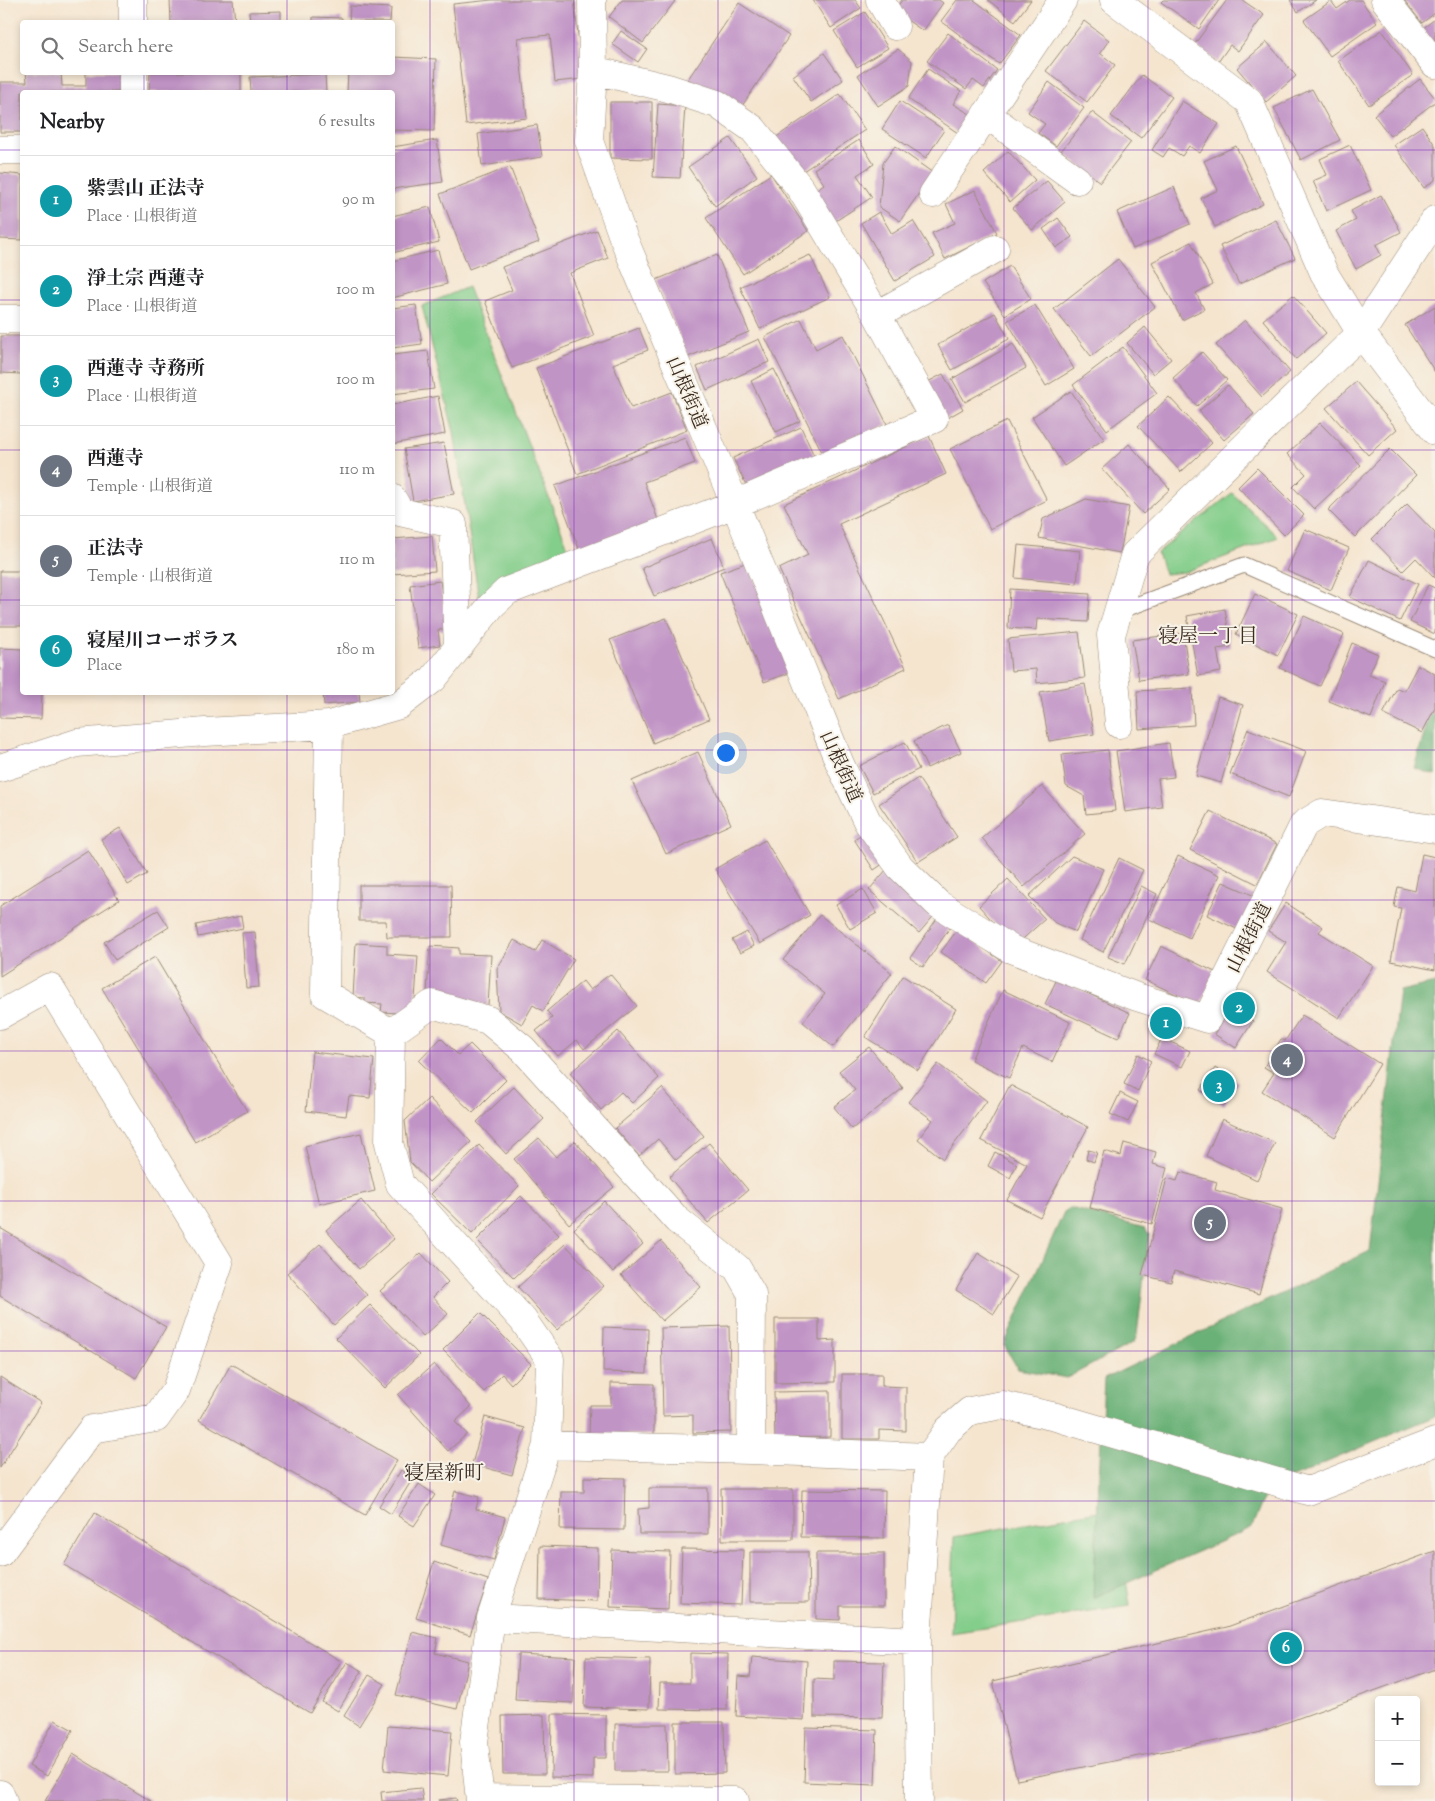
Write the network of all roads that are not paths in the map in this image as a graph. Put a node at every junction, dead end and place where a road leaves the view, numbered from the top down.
1 (133, 0) edge
2 (592, 0) edge
3 (880, 0) edge
4 (1063, 0) edge
5 (1114, 0) edge
6 (1385, 0) edge
7 (133, 20) edge
8 (895, 26) dead end
9 (1435, 64) edge
10 (593, 70) junction
11 (133, 75) edge
12 (133, 90) edge
13 (986, 114) junction
14 (0, 150) edge
15 (20, 150) edge
16 (1077, 180) dead end
17 (933, 194) dead end
18 (1435, 221) edge
19 (995, 249) dead end
20 (877, 315) junction
21 (0, 319) edge
22 (20, 319) edge
23 (1361, 333) junction
24 (1435, 431) edge
25 (395, 503) edge
26 (735, 504) junction
27 (1117, 612) junction
28 (458, 648) junction
29 (1435, 648) edge
30 (1119, 724) dead end
31 (329, 725) junction
32 (0, 768) edge
33 (1435, 829) edge
34 (0, 1015) edge
35 (391, 1033) junction
36 (1435, 1442) edge
37 (547, 1445) junction
38 (751, 1450) junction
39 (929, 1457) junction
40 (0, 1553) edge
41 (491, 1618) junction
42 (917, 1640) junction
43 (0, 1794) edge
44 (480, 1799) edge
45 (3, 1801) edge
46 (736, 1801) edge
47 (920, 1801) edge

1 - 7 street
2 - 10 street, 山根街道
3 - 8 street
4 - 13 street
5 - 23 street
6 - 9 street
10 - 20 street
10 - 26 street, 山根街道
11 - 12 street
13 - 16 street
13 - 17 street
14 - 15 street
18 - 23 street
19 - 20 street
20 - 26 street
21 - 22 street
23 - 24 street
23 - 27 street
25 - 28 street
26 - 28 street
26 - 33 street, 山根街道
27 - 29 lane
27 - 30 street
28 - 31 street
31 - 32 street
31 - 35 street
34 - 40 street
35 - 37 street
35 - 38 street
36 - 39 street
37 - 38 street
37 - 41 street
38 - 39 street
39 - 42 street
41 - 42 street
41 - 44 street
42 - 47 street
43 - 45 street
44 - 46 street

